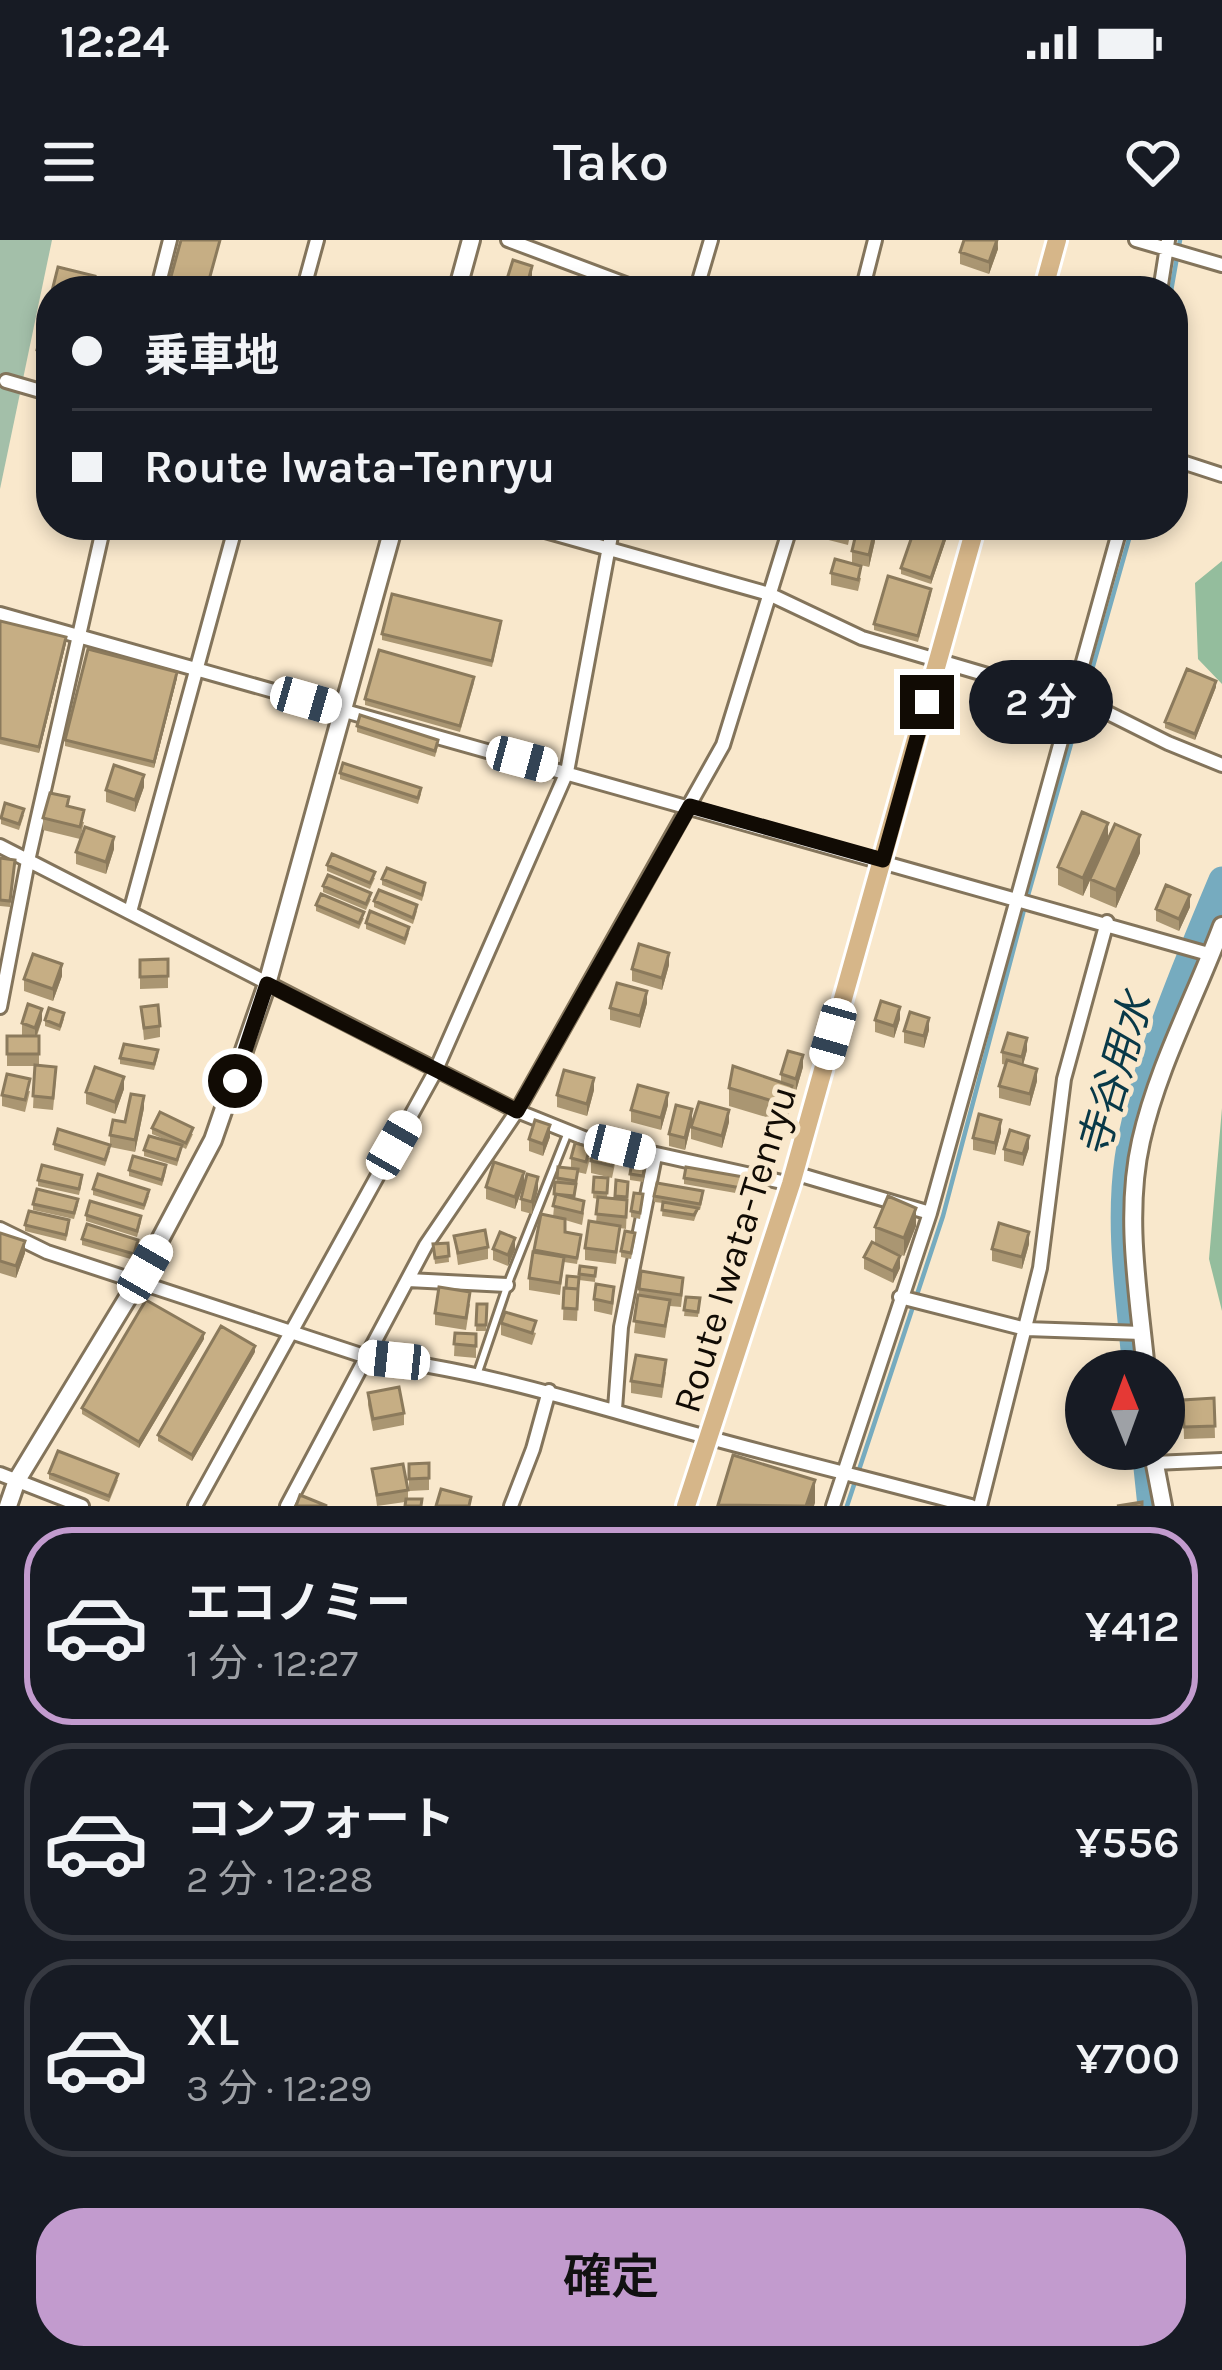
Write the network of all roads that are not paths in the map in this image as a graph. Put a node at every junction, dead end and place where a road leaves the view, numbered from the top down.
1 (170, 240) edge
2 (317, 240) edge
3 (471, 240) edge
4 (508, 240) edge
5 (710, 240) edge
6 (875, 240) edge
7 (1057, 240) edge
8 (1136, 240) edge
9 (1167, 244) edge
10 (1222, 265) edge
11 (162, 276) edge
12 (307, 276) edge
13 (461, 276) edge
14 (604, 276) edge
15 (700, 276) edge
16 (866, 276) edge
17 (1046, 276) edge
18 (1162, 276) edge
19 (6, 381) dead end
20 (36, 390) edge
21 (1188, 464) edge
22 (1222, 475) edge
23 (101, 540) edge
24 (232, 540) edge
25 (390, 540) edge
26 (579, 540) edge
27 (610, 540) edge
28 (786, 540) edge
29 (972, 540) edge
30 (1117, 540) edge
31 (608, 548) junction
32 (769, 594) junction
33 (0, 614) edge
34 (79, 636) junction
35 (938, 662) junction
36 (195, 669) junction
37 (1072, 700) junction
38 (344, 710) junction
39 (1222, 765) edge
40 (567, 772) junction
41 (690, 806) junction
42 (0, 846) edge
43 (883, 860) junction
44 (28, 862) junction
45 (1017, 897) junction
46 (130, 912) junction
47 (1107, 922) junction
48 (1222, 926) edge
49 (1212, 955) junction
50 (267, 984) junction
51 (0, 1007) edge
52 (435, 1072) junction
53 (517, 1111) junction
54 (568, 1132) junction
55 (656, 1156) junction
56 (792, 1179) junction
57 (930, 1213) junction
58 (0, 1229) edge
59 (408, 1280) junction
60 (138, 1281) junction
61 (507, 1285) junction
62 (900, 1297) junction
63 (1026, 1329) junction
64 (290, 1330) junction
65 (1142, 1333) junction
66 (1144, 1350) edge
67 (367, 1357) junction
68 (477, 1375) junction
69 (549, 1391) junction
70 (615, 1409) junction
71 (710, 1438) junction
72 (1185, 1458) edge
73 (1222, 1460) edge
74 (1156, 1470) edge
75 (844, 1472) junction
76 (9, 1477) edge
77 (8, 1506) edge
78 (82, 1506) edge
79 (195, 1506) edge
80 (287, 1506) edge
81 (511, 1506) edge
82 (686, 1506) edge
83 (833, 1506) edge
84 (970, 1506) edge
85 (980, 1506) edge
86 (1163, 1506) edge

1 - 11 street
2 - 12 street
3 - 13 street
4 - 14 street
5 - 15 street
6 - 16 street
7 - 17 main road
8 - 9 street
9 - 10 street
9 - 18 street
19 - 20 street
21 - 22 street
23 - 34 street
24 - 36 street
25 - 38 street
26 - 31 street
27 - 31 street
28 - 32 street
29 - 35 main road, Route Iwata-Tenryu
30 - 37 street
31 - 32 street
31 - 40 street
32 - 35 street
32 - 41 street
33 - 34 street
34 - 36 street
34 - 44 street
35 - 37 street
35 - 43 main road, Route Iwata-Tenryu
36 - 38 street
36 - 46 street
37 - 39 street
37 - 45 street
38 - 40 street
38 - 50 street
40 - 41 street
40 - 52 street
41 - 43 street
41 - 53 street
42 - 44 street
43 - 45 street
43 - 56 main road, Route Iwata-Tenryu
44 - 46 street
44 - 51 street
45 - 47 street
45 - 57 street
46 - 50 street
47 - 49 street
47 - 63 street
48 - 49 street
49 - 65 street
50 - 52 street
50 - 60 street
52 - 53 street
52 - 64 street
53 - 54 street
53 - 59 street
54 - 55 street
54 - 61 lane
55 - 56 street
55 - 70 street
56 - 57 street
56 - 71 main road, Route Iwata-Tenryu
57 - 62 street
58 - 60 street
59 - 61 street
59 - 67 street
60 - 64 street
60 - 76 street
61 - 68 lane
62 - 63 street
62 - 75 street
63 - 65 street
63 - 85 street
64 - 67 street
64 - 79 street
65 - 66 street
67 - 68 street
67 - 80 street
68 - 69 street
69 - 70 street
69 - 81 street
70 - 71 street
71 - 75 street
71 - 82 main road, Route Iwata-Tenryu
72 - 73 street
74 - 86 street
75 - 83 street
75 - 84 street
76 - 77 street
76 - 78 street

